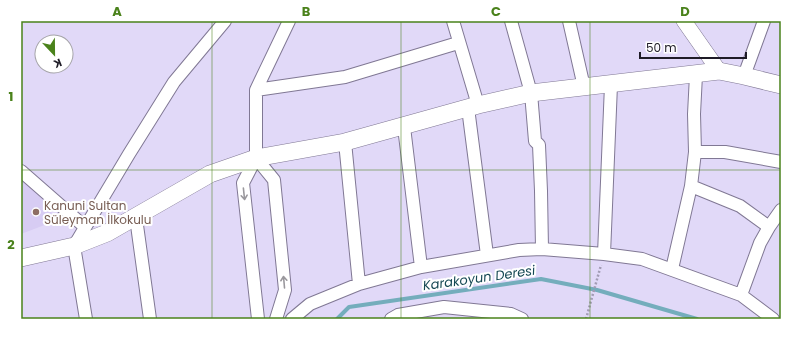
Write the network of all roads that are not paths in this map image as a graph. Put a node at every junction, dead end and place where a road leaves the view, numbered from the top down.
1 (225, 21) edge
2 (289, 21) edge
3 (453, 21) edge
4 (511, 21) edge
5 (569, 21) edge
6 (764, 21) edge
7 (688, 24) edge
8 (458, 43) junction
9 (719, 72) junction
10 (696, 75) junction
11 (744, 76) junction
12 (611, 84) junction
13 (781, 85) edge
14 (584, 87) junction
15 (256, 90) junction
16 (530, 93) junction
17 (473, 107) junction
18 (404, 127) junction
19 (345, 142) junction
20 (695, 152) junction
21 (256, 158) junction
22 (781, 162) edge
23 (21, 171) edge
24 (691, 186) junction
25 (781, 210) edge
26 (136, 218) junction
27 (85, 227) junction
28 (769, 227) junction
29 (74, 246) junction
30 (542, 249) junction
31 (604, 254) junction
32 (488, 255) junction
33 (21, 258) edge
34 (421, 267) junction
35 (672, 270) junction
36 (359, 284) junction
37 (741, 295) junction
38 (461, 314) edge
39 (396, 318) edge
40 (86, 319) edge
41 (150, 319) edge
42 (258, 319) edge
43 (276, 319) edge
44 (292, 319) edge
45 (522, 319) edge
46 (773, 319) edge

1 - 27 street
2 - 15 street
3 - 8 street
4 - 16 street
5 - 14 street
6 - 11 street
7 - 9 street
8 - 15 street
8 - 17 street
9 - 10 main road
9 - 11 main road
10 - 12 main road
10 - 20 street
11 - 13 main road
12 - 14 main road
12 - 31 street
14 - 16 main road
15 - 21 street
16 - 17 main road
16 - 30 street
17 - 18 main road
17 - 32 street
18 - 19 main road
18 - 34 street
19 - 21 main road
19 - 36 street
20 - 22 street
20 - 24 street
21 - 26 main road
21 -> 42 street
43 -> 21 street
23 - 27 street
24 - 28 street
24 - 35 street
25 - 28 street
26 - 29 main road
26 - 41 street
27 - 29 street
28 - 37 street
29 - 33 main road
29 - 40 street
30 - 31 street
30 - 32 street
31 - 35 street
32 - 34 street
34 - 36 street
35 - 37 street
36 - 44 street
37 - 46 street
38 - 39 street
38 - 45 street

